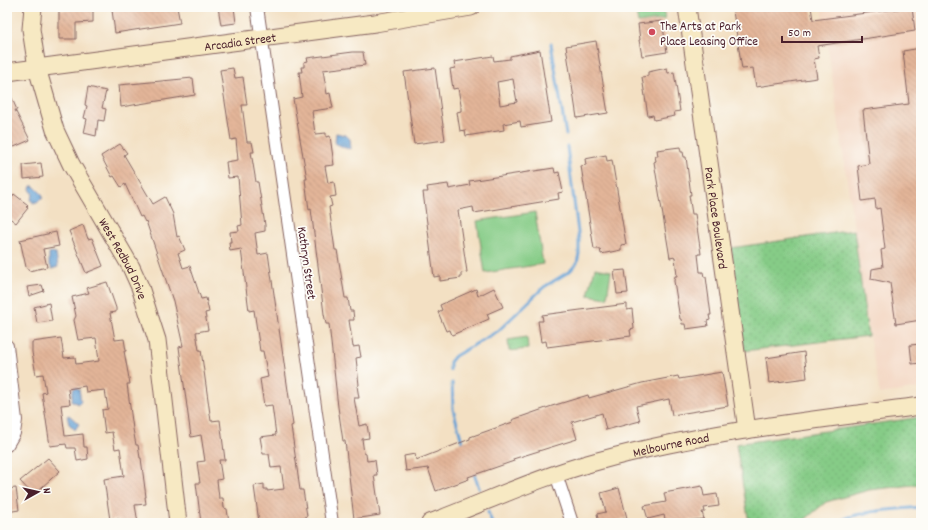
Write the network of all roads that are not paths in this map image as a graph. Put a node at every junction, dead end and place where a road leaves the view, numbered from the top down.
1 (33, 7) edge
2 (257, 7) edge
3 (471, 7) edge
4 (687, 7) edge
5 (262, 38) junction
6 (37, 68) junction
7 (7, 72) edge
8 (7, 346) edge
9 (921, 406) edge
10 (747, 430) junction
11 (7, 445) edge
12 (556, 474) junction
13 (178, 523) edge
14 (332, 523) edge
15 (430, 523) edge
16 (572, 523) edge

1 - 6 street, West Redbud Drive
2 - 5 street, Kathryn Street
3 - 5 street, Arcadia Street
4 - 10 street, Park Place Boulevard
5 - 6 street, Arcadia Street
5 - 14 street, Kathryn Street
6 - 7 street, Arcadia Street
6 - 13 street, West Redbud Drive
8 - 11 street
9 - 10 street, Melbourne Road
10 - 12 street, Melbourne Road
12 - 15 street, Melbourne Road
12 - 16 street

